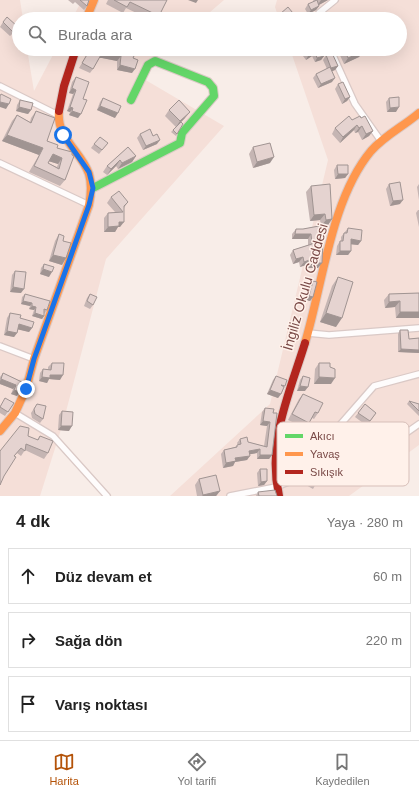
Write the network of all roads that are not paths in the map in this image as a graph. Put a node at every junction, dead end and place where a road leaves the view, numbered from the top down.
1 (94, 0) edge
2 (335, 0) edge
3 (89, 12) edge
4 (320, 12) edge
5 (74, 56) edge
6 (333, 56) edge
7 (0, 86) edge
8 (131, 100) dead end
9 (419, 113) edge
10 (58, 115) junction
11 (381, 141) junction
12 (0, 163) edge
13 (93, 188) junction
14 (89, 205) junction
15 (419, 328) edge
16 (308, 333) junction
17 (0, 346) edge
18 (34, 359) junction
19 (419, 374) edge
20 (15, 413) junction
21 (280, 422) edge
22 (343, 422) edge
23 (419, 424) edge
24 (0, 431) edge
25 (409, 431) edge
26 (277, 440) edge
27 (276, 487) junction
28 (107, 496) edge
29 (230, 496) edge
30 (279, 496) edge

1 - 3 street
2 - 4 street
5 - 10 street
6 - 11 street
7 - 10 street
8 - 13 street
9 - 11 street, İngiliz Okulu Caddesi
10 - 13 street
11 - 16 street, İngiliz Okulu Caddesi
12 - 14 street
13 - 14 street
14 - 18 street
15 - 16 street
16 - 21 street, İngiliz Okulu Caddesi
17 - 18 street
18 - 20 street
19 - 22 street
20 - 24 street
20 - 28 street
23 - 25 street
26 - 27 street, İngiliz Okulu Caddesi
27 - 29 street
27 - 30 street, İngiliz Okulu Caddesi

